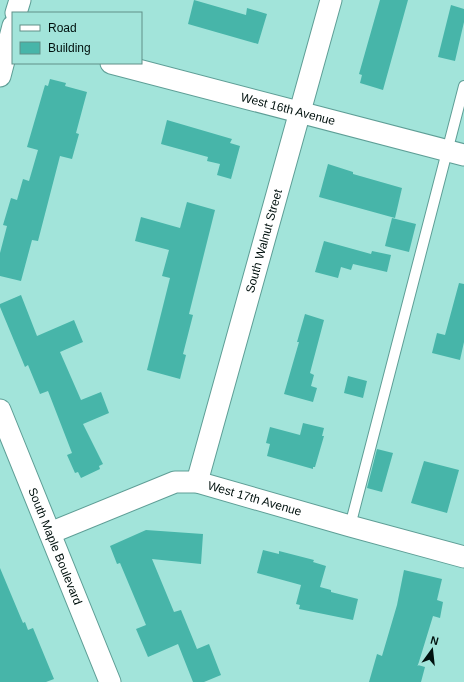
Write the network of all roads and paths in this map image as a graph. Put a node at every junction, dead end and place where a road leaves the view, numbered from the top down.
1 (20, 0) edge
2 (331, 0) edge
3 (16, 12) edge
4 (9, 33) edge
5 (115, 64) edge
6 (0, 76) edge
7 (464, 86) edge
8 (301, 112) junction
9 (455, 153) edge
10 (0, 410) edge
11 (197, 482) junction
12 (350, 526) junction
13 (50, 533) junction
14 (464, 557) edge
15 (110, 682) edge

1 - 3 street
2 - 8 street, South Walnut Street
4 - 6 street
5 - 8 street, West 16th Avenue
7 - 9 lane
8 - 9 street, West 16th Avenue
8 - 11 street, South Walnut Street
9 - 12 lane
10 - 13 street, South Maple Boulevard
11 - 12 street, West 17th Avenue
11 - 13 street, West 17th Avenue
12 - 14 street, West 17th Avenue
13 - 15 street, South Maple Boulevard

